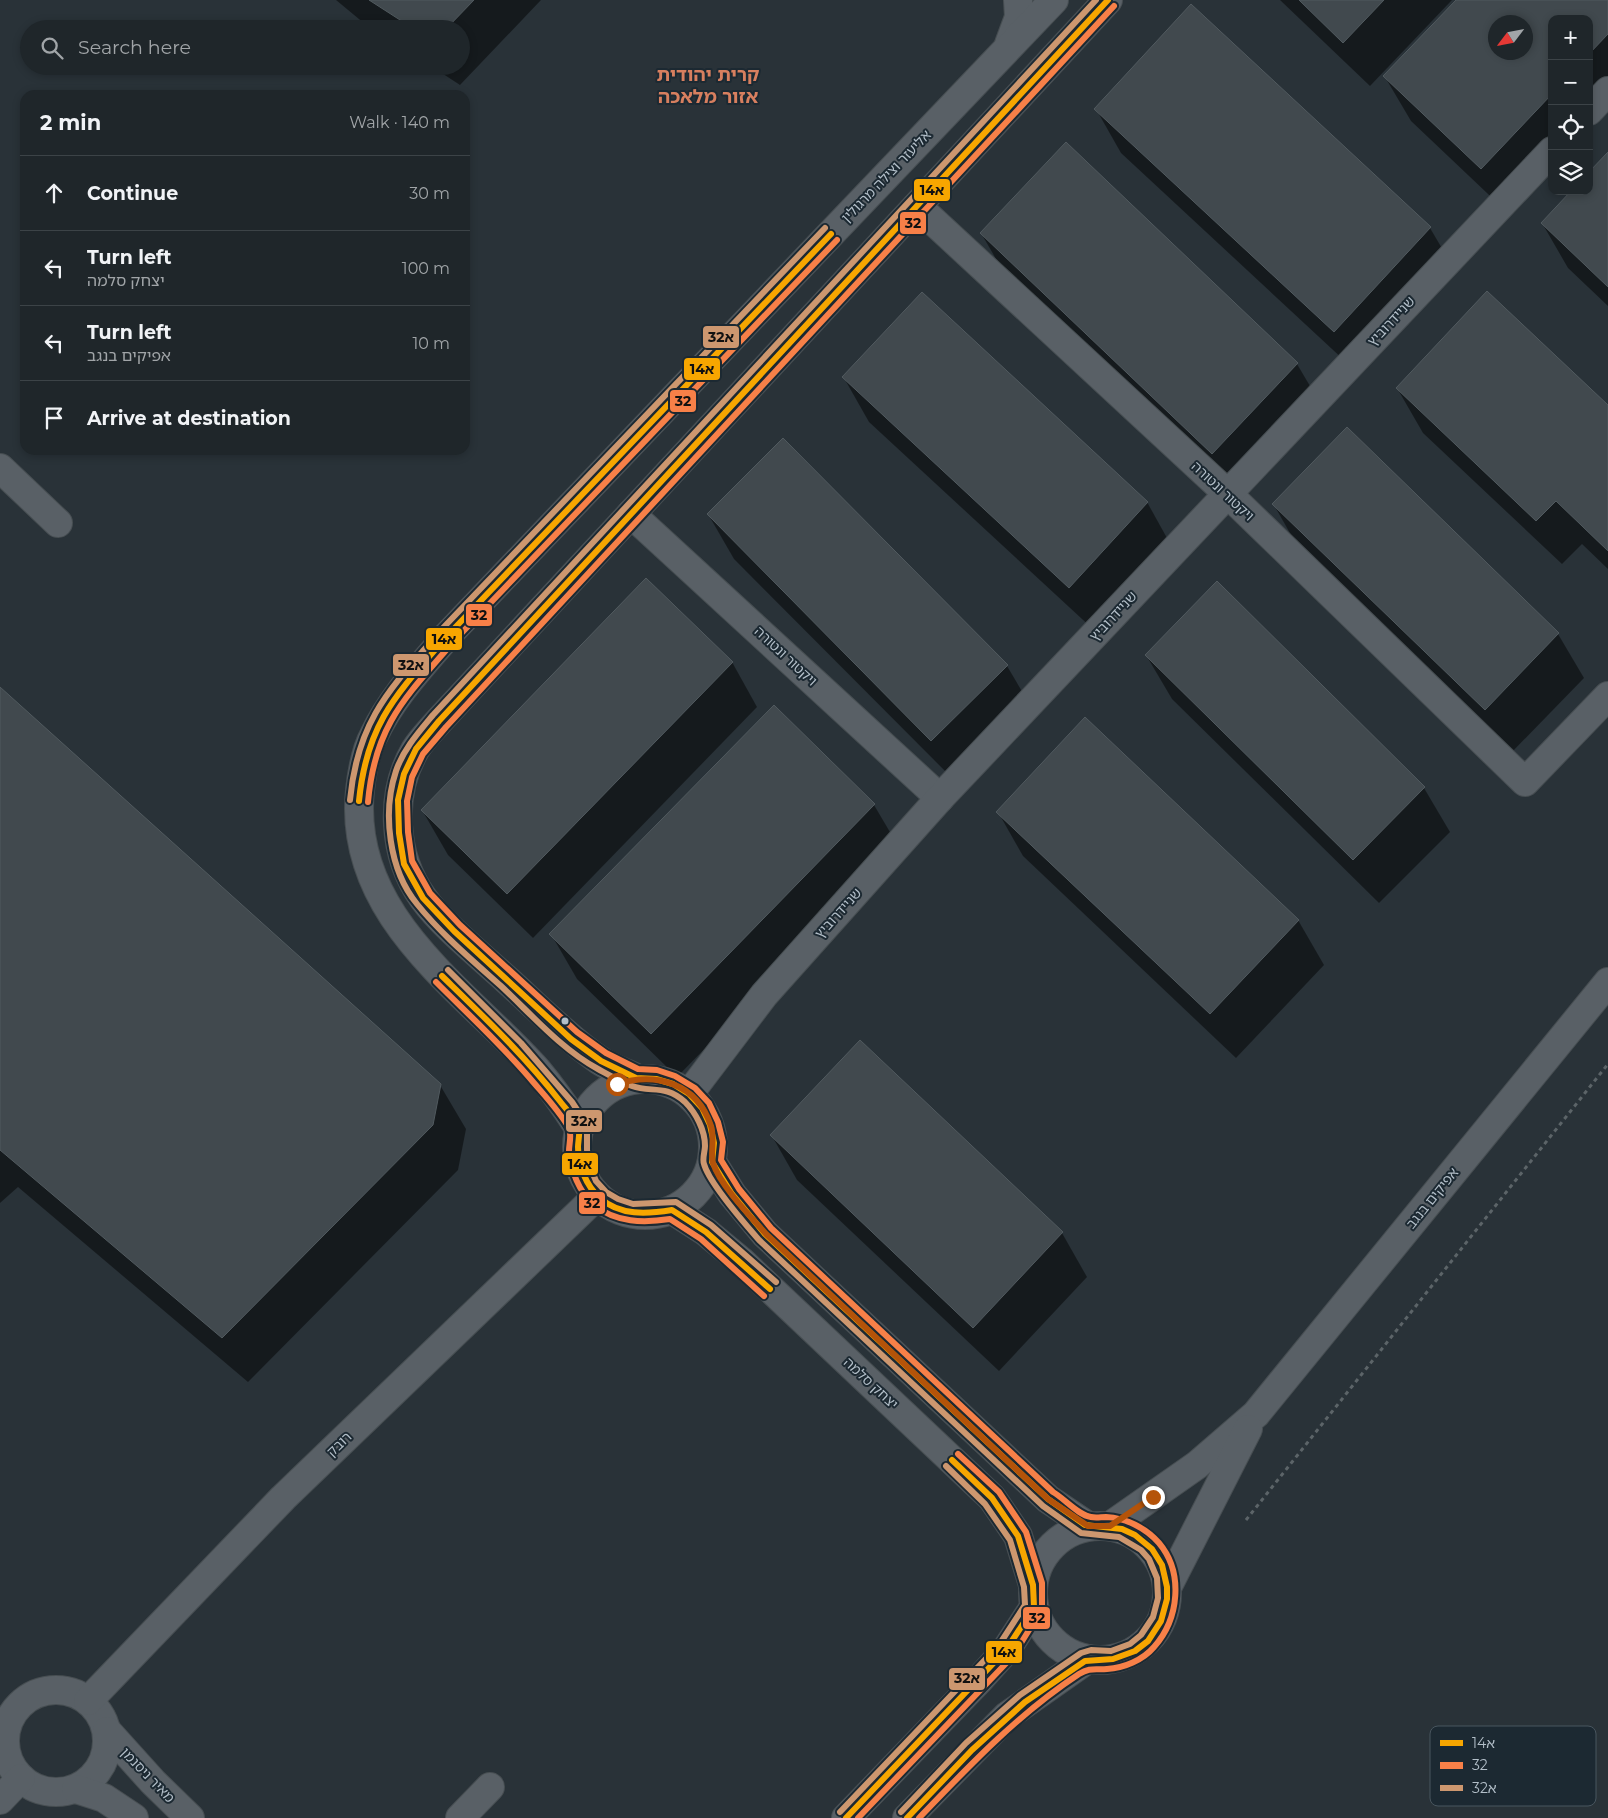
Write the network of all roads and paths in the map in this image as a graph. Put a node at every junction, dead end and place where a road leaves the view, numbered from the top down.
1 (1018, 0) edge
2 (1054, 0) edge
3 (1108, 0) edge
4 (1007, 49) junction
5 (1608, 92) edge
6 (1593, 107) edge
7 (1548, 155) edge
8 (917, 206) junction
9 (0, 468) edge
10 (1228, 494) junction
11 (631, 514) junction
12 (58, 523) dead end
13 (1608, 696) edge
14 (940, 798) junction
15 (1608, 982) edge
16 (1608, 1064) edge
17 (636, 1078) junction
18 (689, 1094) junction
19 (579, 1128) junction
20 (712, 1162) junction
21 (597, 1196) junction
22 (672, 1210) junction
23 (1256, 1414) junction
24 (1246, 1520) dead end
25 (1099, 1526) junction
26 (1168, 1586) junction
27 (1033, 1596) junction
28 (1088, 1660) junction
29 (88, 1701) junction
30 (7, 1706) edge
31 (107, 1731) junction
32 (20, 1778) junction
33 (490, 1787) dead end
34 (76, 1789) junction
35 (0, 1800) edge
36 (134, 1818) edge
37 (190, 1818) edge
38 (460, 1818) edge
39 (846, 1818) edge
40 (907, 1818) edge

1 - 4 street
2 - 4 street, אליעזר וצילה מרגולין
3 - 8 street
4 - 19 street, אליעזר וצילה מרגולין
5 - 6 street
7 - 10 street, שניידרוביץ
8 - 10 street, ויקטור ונטורה
8 - 11 street
9 - 12 street
10 - 13 street, ויקטור ונטורה
10 - 14 street, שניידרוביץ
11 - 14 street, ויקטור ונטורה
11 - 17 street
14 - 18 street, שניידרוביץ
15 - 23 street, אפיקים בנגב
16 - 24 path
17 - 18 street
17 - 19 street
18 - 20 street
19 - 21 street
20 - 22 street
20 - 25 street
21 - 22 street
21 - 29 street, רובק
22 - 27 street, יצחק סלמה
23 - 25 street, אפיקים בנגב
23 - 26 street, אפיקים בנגב
25 - 26 street
25 - 27 street
26 - 28 street
27 - 28 street
27 - 39 street
28 - 40 street
29 - 30 street
29 - 31 street
30 - 32 street
31 - 34 street
31 - 37 street, מאיר ניסנמן
32 - 34 street
32 - 35 street
33 - 38 street
34 - 36 street

